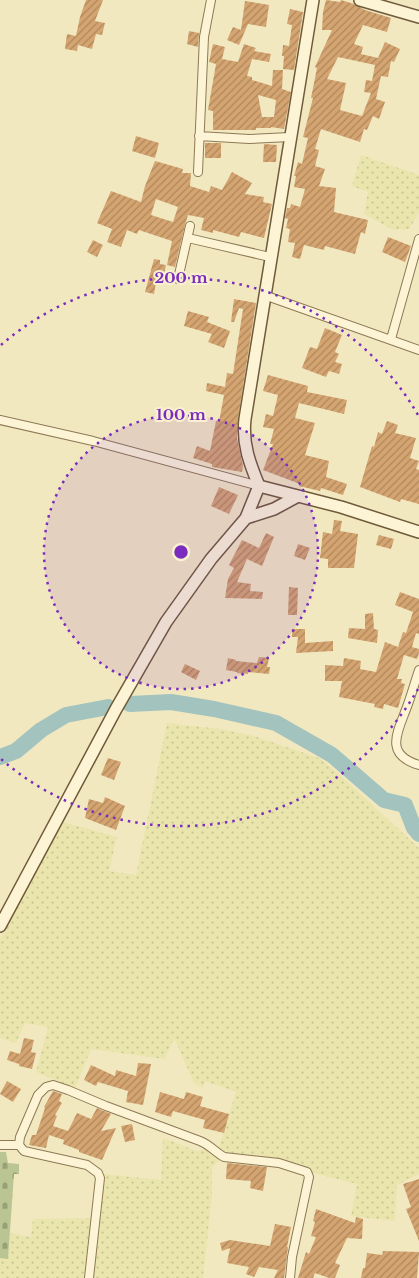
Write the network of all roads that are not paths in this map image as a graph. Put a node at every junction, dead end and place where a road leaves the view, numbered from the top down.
1 (211, 0) edge
2 (313, 0) edge
3 (360, 0) edge
4 (419, 17) edge
5 (199, 136) junction
6 (290, 137) junction
7 (198, 172) dead end
8 (190, 226) dead end
9 (188, 238) junction
10 (419, 239) edge
11 (270, 257) junction
12 (178, 279) dead end
13 (264, 295) junction
14 (391, 339) junction
15 (419, 350) edge
16 (0, 420) edge
17 (259, 486) junction
18 (298, 496) junction
19 (246, 518) junction
20 (419, 532) edge
21 (419, 670) edge
22 (419, 765) edge
23 (0, 926) edge
24 (0, 1145) edge
25 (19, 1145) junction
26 (89, 1278) edge
27 (290, 1278) edge

1 - 5 street
2 - 6 main road
3 - 4 main road
5 - 6 street
5 - 7 street
6 - 11 main road
8 - 9 street
9 - 11 street
9 - 12 street
10 - 14 street
11 - 13 main road
13 - 14 street
13 - 17 main road
14 - 15 street
16 - 17 street
17 - 18 main road
17 - 19 main road
18 - 19 main road
18 - 20 main road
19 - 23 main road
21 - 22 street
24 - 25 street
25 - 26 street
25 - 27 street

